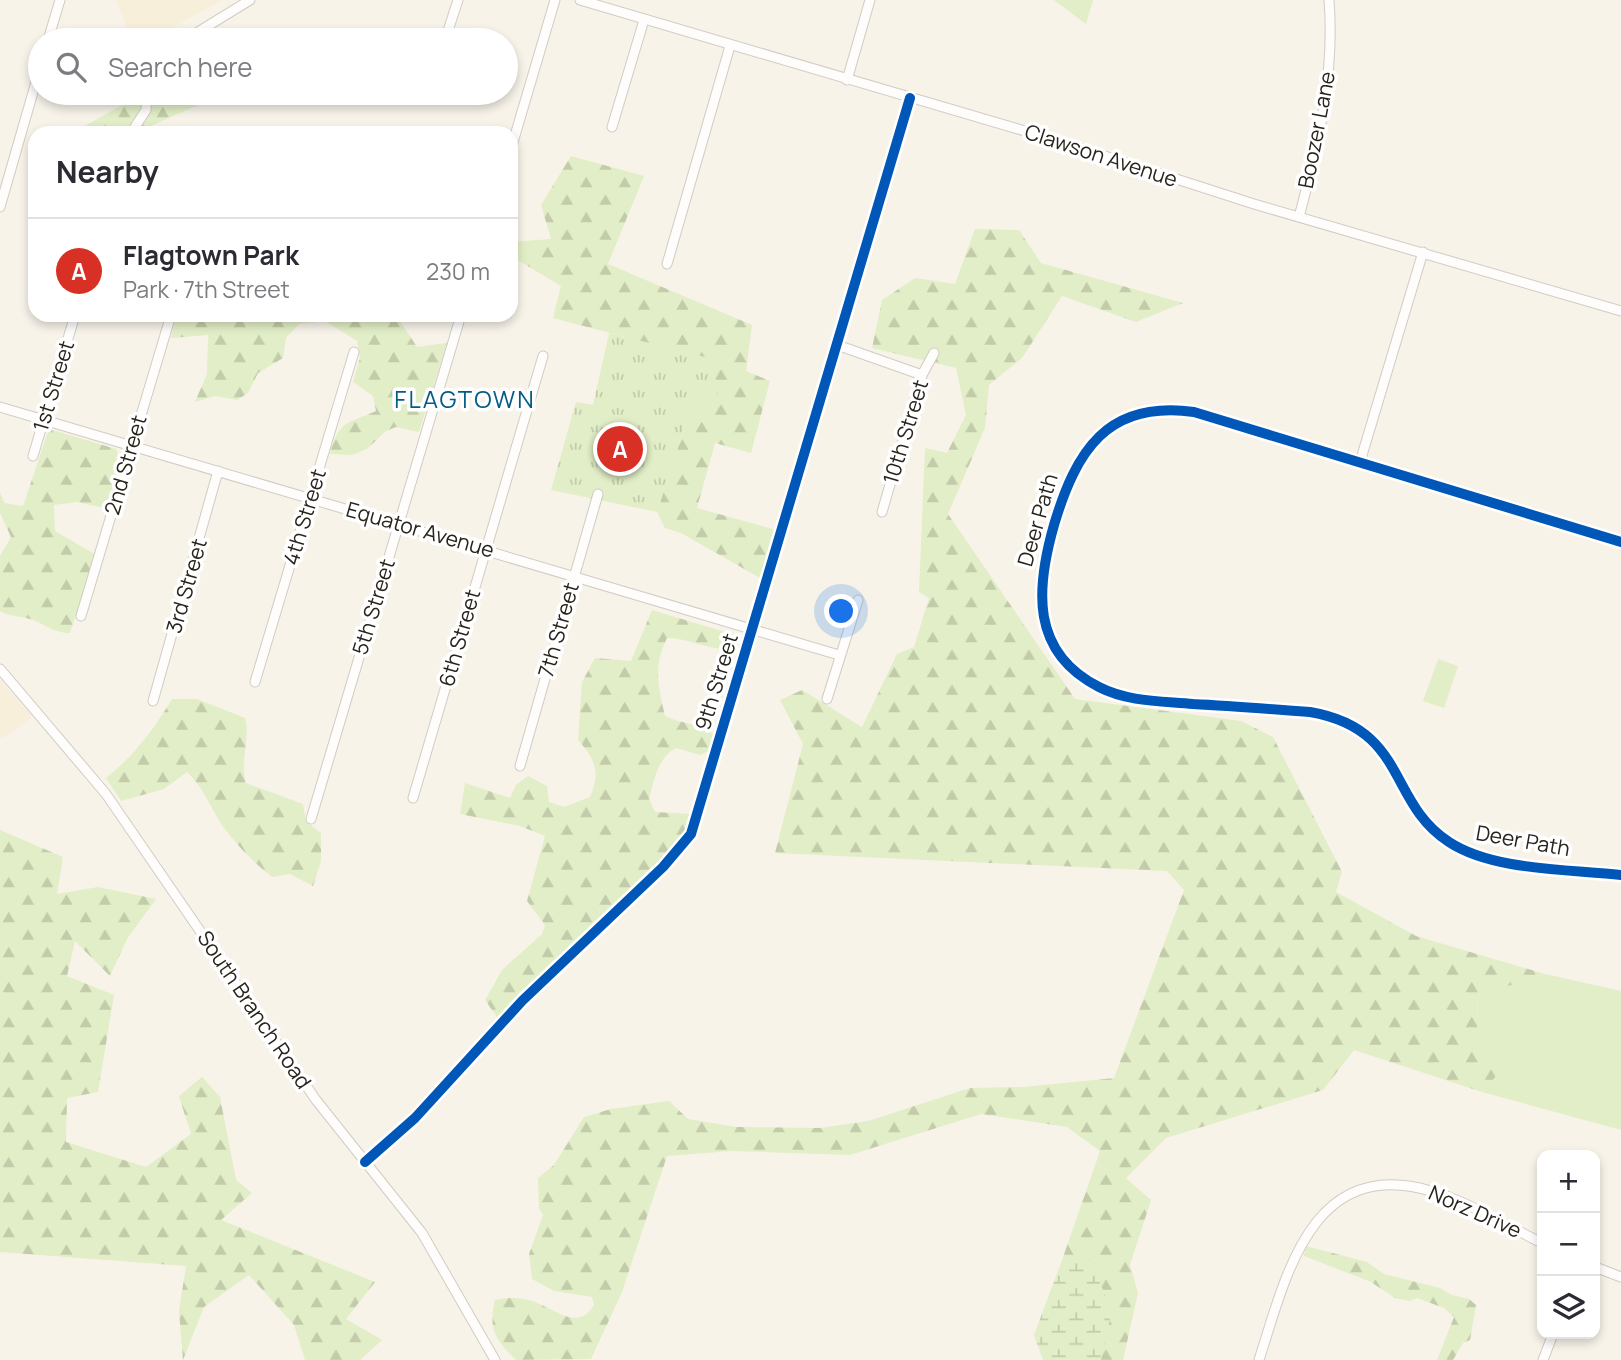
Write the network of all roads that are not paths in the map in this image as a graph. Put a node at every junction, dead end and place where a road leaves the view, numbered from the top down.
1 (60, 0) edge
2 (250, 0) edge
3 (458, 0) edge
4 (555, 0) edge
5 (580, 0) edge
6 (870, 0) edge
7 (1329, 0) edge
8 (644, 20) junction
9 (52, 28) edge
10 (204, 28) edge
11 (449, 28) edge
12 (730, 46) junction
13 (847, 80) junction
14 (909, 98) junction
15 (29, 105) edge
16 (146, 105) edge
17 (136, 126) edge
18 (518, 126) edge
19 (612, 127) dead end
20 (0, 208) edge
21 (1298, 217) junction
22 (1423, 252) junction
23 (667, 264) dead end
24 (1621, 311) edge
25 (73, 322) edge
26 (169, 322) edge
27 (459, 322) edge
28 (836, 345) junction
29 (354, 352) dead end
30 (934, 353) dead end
31 (543, 356) dead end
32 (922, 375) junction
33 (0, 407) edge
34 (44, 420) junction
35 (132, 446) junction
36 (33, 456) dead end
37 (1360, 462) junction
38 (218, 471) junction
39 (598, 494) dead end
40 (311, 498) junction
41 (882, 512) dead end
42 (398, 524) junction
43 (1621, 541) edge
44 (487, 549) junction
45 (575, 576) junction
46 (858, 600) dead end
47 (81, 615) dead end
48 (753, 629) junction
49 (839, 655) junction
50 (0, 669) edge
51 (255, 682) dead end
52 (827, 699) dead end
53 (153, 701) dead end
54 (520, 766) dead end
55 (414, 798) dead end
56 (311, 819) dead end
57 (1621, 875) edge
58 (365, 1162) junction
59 (1537, 1241) edge
60 (1600, 1269) edge
61 (1621, 1277) edge
62 (1551, 1339) edge
63 (495, 1360) edge
64 (1259, 1360) edge
65 (1543, 1360) edge

1 - 9 street
2 - 10 street
3 - 11 street
4 - 18 street
5 - 8 street, Clawson Avenue
6 - 13 street
7 - 21 street, Boozer Lane
8 - 12 street, Clawson Avenue
8 - 19 street
12 - 13 street, Clawson Avenue
12 - 23 street
13 - 14 street, Clawson Avenue
14 - 21 street, Clawson Avenue
14 - 28 street, 9th Street
15 - 20 street
16 - 17 street
21 - 22 street, Clawson Avenue
22 - 24 street, Clawson Avenue
22 - 37 street
25 - 34 street, 1st Street
26 - 35 street, 2nd Street
27 - 42 street, 5th Street
28 - 32 street
28 - 48 street, 9th Street
29 - 40 street, 4th Street
30 - 32 street, 10th Street
31 - 44 street, 6th Street
32 - 41 street, 10th Street
33 - 34 street, Equator Avenue
34 - 35 street, Equator Avenue
34 - 36 street, 1st Street
35 - 38 street, Equator Avenue
35 - 47 street, 2nd Street
37 - 43 street, Deer Path
37 - 57 street, Deer Path
38 - 40 street, Equator Avenue
38 - 53 street, 3rd Street
39 - 45 street, 7th Street
40 - 42 street, Equator Avenue
40 - 51 street, 4th Street
42 - 44 street, Equator Avenue
42 - 56 street, 5th Street
44 - 45 street, Equator Avenue
44 - 55 street, 6th Street
45 - 48 street, Equator Avenue
45 - 54 street, 7th Street
46 - 49 street
48 - 49 street, Equator Avenue
48 - 58 street, 9th Street
49 - 52 street
50 - 58 street, South Branch Road
58 - 63 street, South Branch Road
59 - 64 street, Norz Drive
60 - 61 street
62 - 65 street

